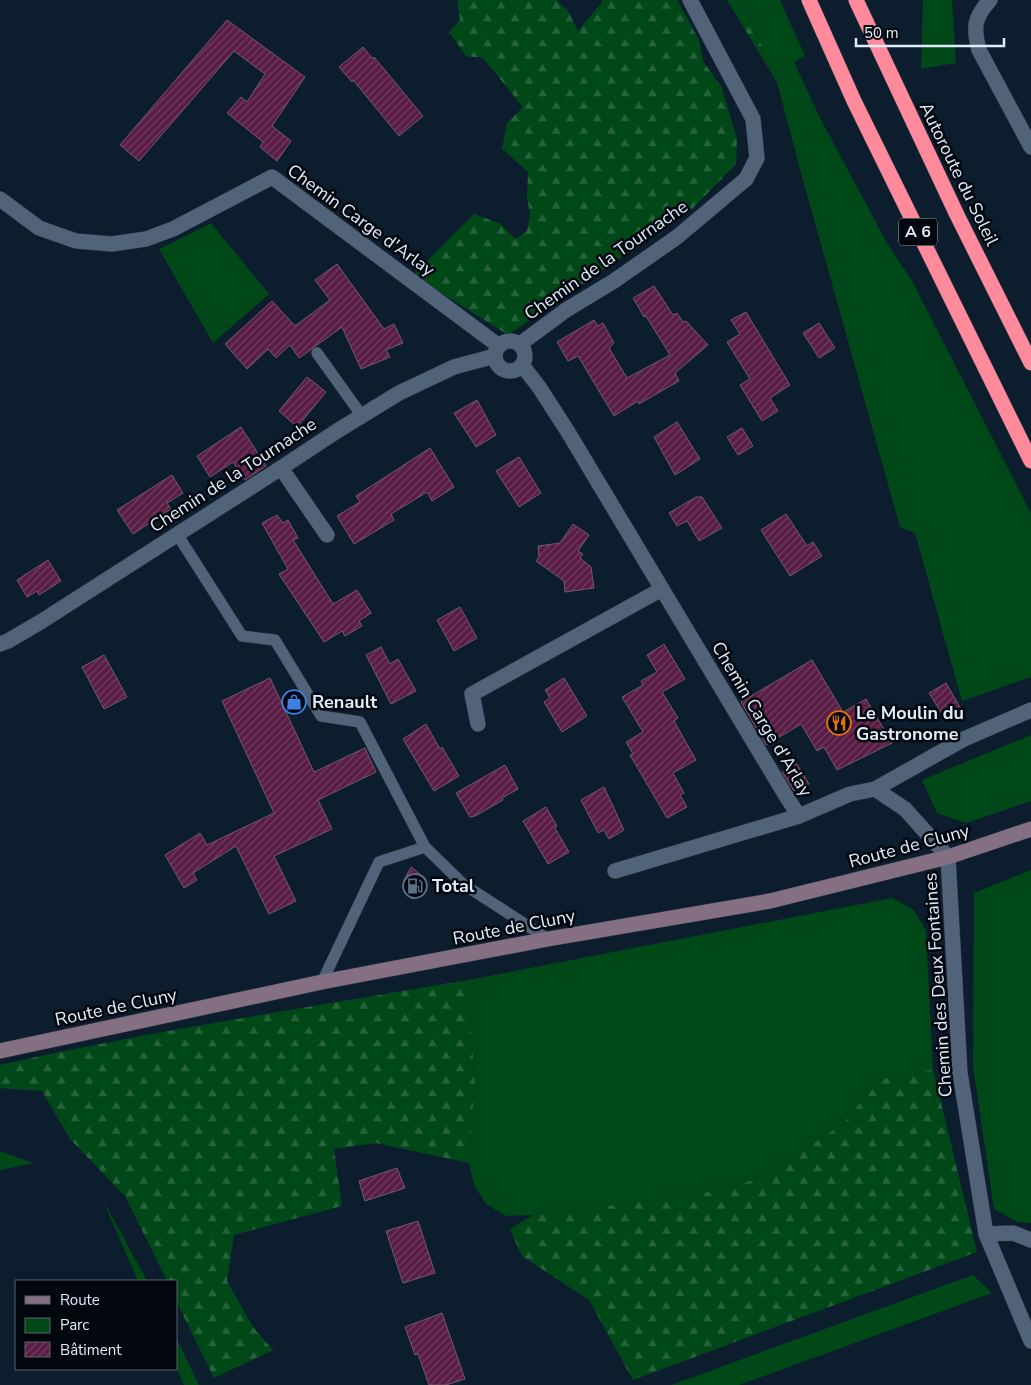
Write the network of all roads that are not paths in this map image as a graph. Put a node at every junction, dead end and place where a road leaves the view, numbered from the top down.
1 (690, 0) edge
2 (809, 0) edge
3 (856, 0) edge
4 (990, 0) edge
5 (1031, 147) edge
6 (0, 199) edge
7 (520, 344) junction
8 (497, 351) junction
9 (318, 353) dead end
10 (1031, 363) edge
11 (522, 365) junction
12 (362, 416) junction
13 (1031, 461) edge
14 (281, 468) junction
15 (177, 534) junction
16 (327, 534) dead end
17 (662, 589) junction
18 (0, 644) edge
19 (1031, 710) edge
20 (478, 724) dead end
21 (875, 789) junction
22 (799, 816) junction
23 (1031, 829) edge
24 (425, 847) junction
25 (948, 857) junction
26 (614, 871) dead end
27 (548, 939) junction
28 (322, 982) junction
29 (0, 1051) edge
30 (986, 1234) junction
31 (1031, 1240) edge
32 (1031, 1340) edge

1 - 7 street, Chemin de la Tournache
2 - 13 highway, A 6
3 - 10 highway, Autoroute du Soleil / A 6
4 - 5 street
6 - 8 street, Chemin Carge d'Arlay
7 - 8 street
7 - 11 street
8 - 11 street
8 - 12 street, Chemin de la Tournache
9 - 12 lane
11 - 17 street, Chemin Carge d'Arlay
12 - 14 street, Chemin de la Tournache
14 - 15 street, Chemin de la Tournache
14 - 16 street
15 - 18 street, Chemin de la Tournache
15 - 24 lane
17 - 20 street
17 - 22 street, Chemin Carge d'Arlay
19 - 21 street, Chemin Carge d'Arlay
21 - 22 street, Chemin Carge d'Arlay
21 - 25 street
22 - 26 street
23 - 25 main road, Route de Cluny
24 - 27 lane
24 - 28 lane
25 - 27 main road, Route de Cluny
25 - 30 street, Chemin des Deux Fontaines
27 - 28 main road, Route de Cluny
28 - 29 main road, Route de Cluny
30 - 31 street
30 - 32 street, Chemin des Deux Fontaines

